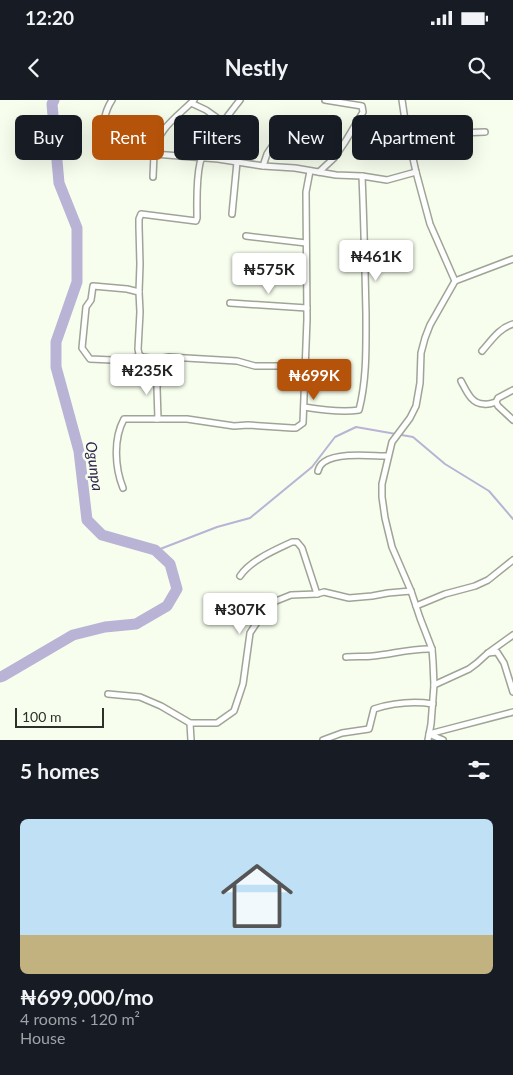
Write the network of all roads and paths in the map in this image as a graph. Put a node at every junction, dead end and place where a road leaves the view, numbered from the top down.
1 (112, 100) edge
2 (240, 100) edge
3 (325, 100) edge
4 (360, 100) edge
5 (402, 100) edge
6 (193, 101) edge
7 (362, 106) junction
8 (105, 115) edge
9 (213, 115) edge
10 (228, 115) edge
11 (405, 115) edge
12 (164, 130) edge
13 (473, 132) edge
14 (485, 132) dead end
15 (269, 151) edge
16 (154, 160) edge
17 (202, 160) edge
18 (228, 160) edge
19 (413, 160) edge
20 (237, 162) junction
21 (263, 166) junction
22 (310, 171) junction
23 (319, 172) junction
24 (416, 172) junction
25 (362, 176) junction
26 (153, 177) dead end
27 (232, 214) dead end
28 (246, 236) dead end
29 (306, 243) junction
30 (513, 260) edge
31 (455, 281) junction
32 (139, 292) junction
33 (230, 303) dead end
34 (307, 308) junction
35 (513, 324) edge
36 (482, 352) dead end
37 (142, 357) junction
38 (158, 359) junction
39 (305, 366) junction
40 (461, 381) dead end
41 (513, 390) edge
42 (496, 402) junction
43 (304, 407) junction
44 (124, 419) junction
45 (513, 420) edge
46 (388, 456) junction
47 (318, 472) dead end
48 (123, 488) dead end
49 (513, 560) edge
50 (240, 576) dead end
51 (411, 591) junction
52 (317, 594) junction
53 (416, 606) junction
54 (513, 635) edge
55 (432, 649) junction
56 (488, 652) junction
57 (346, 657) dead end
58 (434, 685) junction
59 (513, 692) edge
60 (108, 694) dead end
61 (433, 704) junction
62 (513, 712) edge
63 (190, 723) junction
64 (428, 737) edge
65 (191, 740) edge
66 (323, 740) edge
67 (442, 740) edge

1 - 8 street
2 - 10 street
3 - 7 street
4 - 7 street
5 - 11 street
6 - 9 street
6 - 12 street
7 - 23 street
13 - 14 street
15 - 21 street
16 - 26 street
17 - 32 street
18 - 20 street
19 - 24 street
20 - 21 street
20 - 27 street
21 - 22 street
22 - 23 street
22 - 29 street
23 - 25 street
24 - 25 street
24 - 31 street
25 - 43 street
28 - 29 street
29 - 34 street
30 - 31 street
31 - 46 street
32 - 37 street
32 - 37 street
33 - 34 street
34 - 39 street
35 - 36 street
37 - 38 street
38 - 39 street
38 - 44 street
39 - 43 street
40 - 42 street
41 - 42 street
42 - 45 street
43 - 44 street
44 - 48 street
46 - 47 street
46 - 51 street
49 - 53 street
50 - 52 street
51 - 52 street
51 - 53 street
52 - 63 street
53 - 55 street
54 - 56 street
55 - 57 street
55 - 58 street
56 - 58 street
56 - 59 street
58 - 61 street
60 - 63 street
61 - 64 street
61 - 66 street
62 - 64 street
63 - 65 street
64 - 67 street

